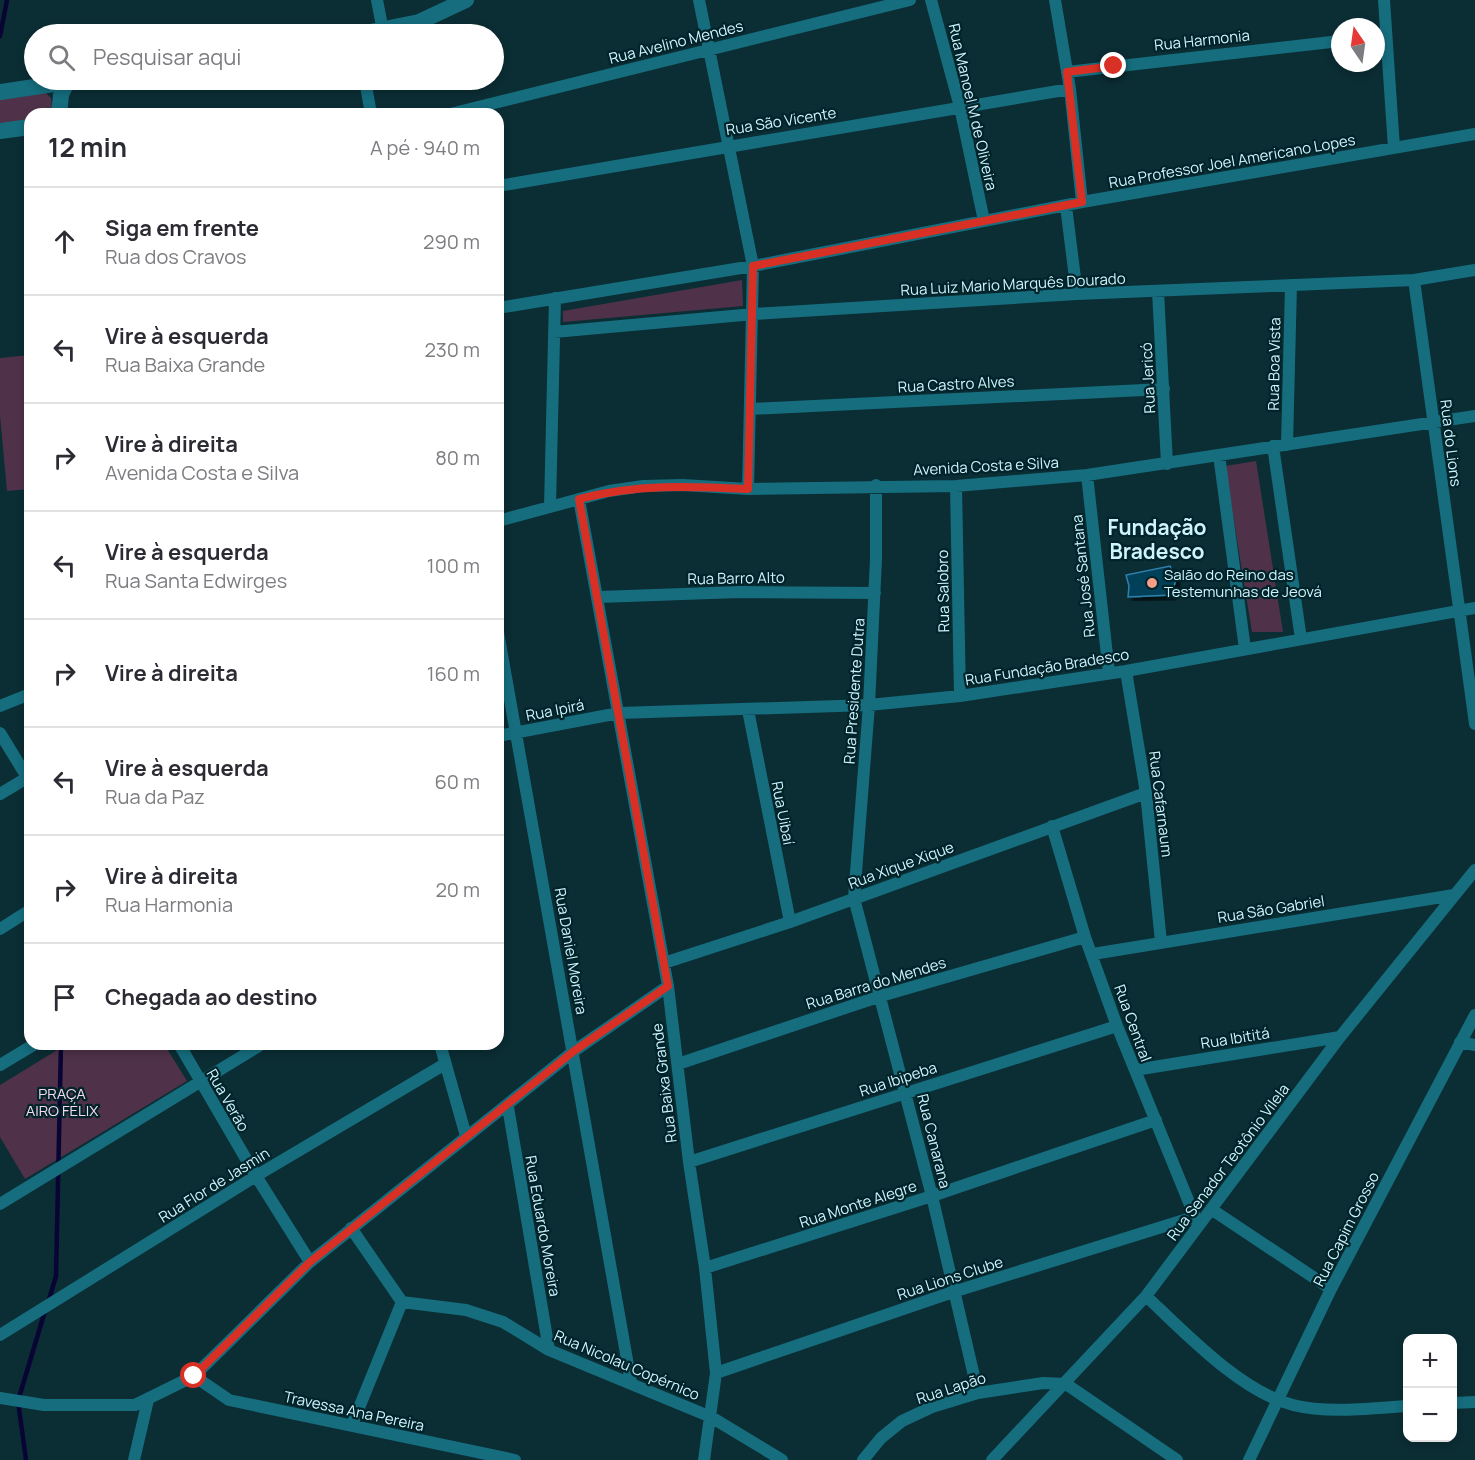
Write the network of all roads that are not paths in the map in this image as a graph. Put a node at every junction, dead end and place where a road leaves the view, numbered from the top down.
1 (377, 0) edge
2 (466, 0) edge
3 (699, 0) edge
4 (910, 0) edge
5 (931, 0) edge
6 (1055, 0) edge
7 (1384, 0) edge
8 (1383, 18) edge
9 (382, 24) edge
10 (411, 24) edge
11 (1331, 42) edge
12 (708, 50) junction
13 (1385, 71) edge
14 (1067, 72) junction
15 (24, 88) edge
16 (1070, 88) junction
17 (65, 90) edge
18 (367, 90) edge
19 (0, 92) edge
20 (960, 107) junction
21 (60, 108) edge
22 (370, 108) edge
23 (474, 108) edge
24 (24, 128) edge
25 (0, 131) edge
26 (1475, 134) edge
27 (729, 145) junction
28 (1394, 148) junction
29 (504, 185) edge
30 (1082, 202) junction
31 (1066, 206) junction
32 (984, 220) junction
33 (753, 266) junction
34 (1475, 270) edge
35 (1414, 280) junction
36 (1291, 285) junction
37 (1158, 291) junction
38 (1077, 294) junction
39 (555, 298) junction
40 (504, 307) edge
41 (754, 314) junction
42 (554, 332) junction
43 (1164, 389) junction
44 (750, 409) junction
45 (1475, 416) edge
46 (1434, 422) junction
47 (1287, 444) junction
48 (1273, 446) junction
49 (1219, 455) junction
50 (1167, 464) junction
51 (1087, 475) junction
52 (876, 485) junction
53 (956, 486) junction
54 (748, 489) junction
55 (579, 499) junction
56 (550, 506) junction
57 (504, 518) edge
58 (875, 593) junction
59 (598, 597) junction
60 (1475, 608) edge
61 (1458, 610) junction
62 (1301, 639) junction
63 (1245, 649) junction
64 (504, 671) edge
65 (1126, 671) junction
66 (1109, 673) junction
67 (24, 696) edge
68 (960, 696) junction
69 (870, 705) junction
70 (0, 706) edge
71 (748, 710) junction
72 (618, 713) junction
73 (1475, 724) edge
74 (0, 733) edge
75 (516, 733) junction
76 (504, 735) edge
77 (24, 770) edge
78 (24, 781) edge
79 (1146, 793) junction
80 (0, 794) edge
81 (1052, 826) junction
82 (1472, 876) edge
83 (1454, 895) junction
84 (854, 898) junction
85 (24, 914) edge
86 (790, 922) junction
87 (0, 928) edge
88 (1085, 936) junction
89 (1161, 942) junction
90 (1093, 954) junction
91 (664, 963) junction
92 (668, 986) junction
93 (881, 996) junction
94 (1475, 1015) edge
95 (1118, 1026) junction
96 (1340, 1037) junction
97 (1460, 1042) junction
98 (1475, 1045) edge
99 (25, 1050) edge
100 (182, 1050) edge
101 (252, 1050) edge
102 (442, 1050) edge
103 (574, 1051) junction
104 (446, 1064) junction
105 (678, 1064) junction
106 (0, 1065) edge
107 (1135, 1071) junction
108 (199, 1081) junction
109 (906, 1092) junction
110 (508, 1107) junction
111 (1156, 1120) junction
112 (466, 1136) junction
113 (689, 1162) junction
114 (256, 1176) junction
115 (932, 1196) junction
116 (0, 1204) edge
117 (1211, 1209) junction
118 (1196, 1221) junction
119 (351, 1228) junction
120 (310, 1262) junction
121 (705, 1268) junction
122 (1332, 1289) junction
123 (953, 1292) junction
124 (1146, 1296) junction
125 (402, 1302) junction
126 (0, 1335) edge
127 (549, 1350) junction
128 (716, 1373) junction
129 (194, 1376) junction
130 (631, 1382) junction
131 (1066, 1384) junction
132 (978, 1393) junction
133 (0, 1398) edge
134 (1279, 1399) junction
135 (148, 1400) junction
136 (1475, 1402) edge
137 (1457, 1403) edge
138 (1403, 1406) edge
139 (711, 1417) junction
140 (352, 1425) junction
141 (134, 1460) edge
142 (515, 1460) edge
143 (704, 1460) edge
144 (782, 1460) edge
145 (863, 1460) edge
146 (992, 1460) edge
147 (1177, 1460) edge
148 (1249, 1460) edge

1 - 9 street
2 - 10 main road
3 - 12 street
4 - 12 street, Rua Avelino Mendes
5 - 20 street, Rua Manoel M de Oliveira
6 - 14 street
7 - 8 street
11 - 14 street, Rua Harmonia
12 - 23 street, Rua Avelino Mendes
12 - 27 street
13 - 28 street
14 - 16 street
15 - 19 main road
16 - 20 street, Rua São Vicente
16 - 30 street
17 - 21 main road
18 - 22 street
20 - 27 street, Rua São Vicente
20 - 32 street, Rua Manoel M de Oliveira
24 - 25 main road
26 - 28 street, Rua Professor Joel Americano Lopes
27 - 29 street, Rua São Vicente
27 - 33 street
28 - 30 street, Rua Professor Joel Americano Lopes
30 - 31 street, Rua Professor Joel Americano Lopes
31 - 32 street, Rua Professor Joel Americano Lopes
31 - 38 street
32 - 33 street, Rua Professor Joel Americano Lopes
33 - 39 street, Rua Professor Joel Americano Lopes
33 - 41 street
34 - 35 street, Rua Luiz Mario Marquês Dourado
35 - 36 street, Rua Luiz Mario Marquês Dourado
35 - 46 street, Rua do Lions
36 - 37 street, Rua Luiz Mario Marquês Dourado
36 - 47 street, Rua Boa Vista
37 - 38 street, Rua Luiz Mario Marquês Dourado
37 - 43 street, Rua Jericó
38 - 41 street, Rua Luiz Mario Marquês Dourado
39 - 40 street, Rua Professor Joel Americano Lopes
39 - 42 street
41 - 42 street, Rua Luiz Mario Marquês Dourado
41 - 44 street
42 - 56 street
43 - 44 street, Rua Castro Alves
43 - 50 street, Rua Jericó
44 - 54 street
45 - 46 street, Avenida Costa e Silva
46 - 47 street, Avenida Costa e Silva
46 - 61 street, Rua do Lions
47 - 48 street, Avenida Costa e Silva
48 - 49 street, Avenida Costa e Silva
48 - 62 street
49 - 50 street, Avenida Costa e Silva
49 - 63 street
50 - 51 street, Avenida Costa e Silva
51 - 53 street, Avenida Costa e Silva
51 - 66 street, Rua José Santana
52 - 53 street, Avenida Costa e Silva
52 - 54 street, Avenida Costa e Silva
52 - 58 street, Rua Presidente Dutra
53 - 68 street, Rua Salobro
54 - 55 street, Avenida Costa e Silva
55 - 56 street, Avenida Costa e Silva
55 - 59 street, Rua Baixa Grande
56 - 57 street, Avenida Costa e Silva
58 - 59 street, Rua Barro Alto
58 - 69 street, Rua Presidente Dutra
59 - 72 street, Rua Baixa Grande
60 - 61 street, Rua Fundação Bradesco
61 - 62 street, Rua Fundação Bradesco
61 - 73 street
62 - 63 street, Rua Fundação Bradesco
63 - 65 street, Rua Fundação Bradesco
64 - 75 street, Rua Daniel Moreira
65 - 66 street, Rua Fundação Bradesco
65 - 79 street, Rua Cafarnaum
66 - 68 street, Rua Fundação Bradesco
67 - 70 street
68 - 69 street, Rua Fundação Bradesco
69 - 71 street, Rua Fundação Bradesco
69 - 84 street, Rua Presidente Dutra
71 - 72 street, Rua Fundação Bradesco
71 - 86 street, Rua Uibaí
72 - 75 street, Rua Ipirá
72 - 91 street, Rua Baixa Grande
74 - 77 street
75 - 76 street, Rua Ipirá
75 - 103 street, Rua Daniel Moreira
78 - 80 street
79 - 81 street, Rua Xique Xique
79 - 89 street, Rua Cafarnaum
81 - 84 street, Rua Xique Xique
81 - 88 street, Rua Central
82 - 83 street, Rua Senador Teotônio Vilela
83 - 89 street, Rua São Gabriel
83 - 96 street, Rua Senador Teotônio Vilela
84 - 86 street, Rua Xique Xique
84 - 93 street, Rua Canarana
85 - 87 street
86 - 91 street, Rua Xique Xique
88 - 90 street, Rua Central
88 - 93 street, Rua Barra do Mendes
89 - 90 street, Rua São Gabriel
90 - 95 street, Rua Central
91 - 92 street, Rua Baixa Grande
92 - 103 street
92 - 105 street, Rua Baixa Grande
93 - 105 street, Rua Barra do Mendes
93 - 109 street, Rua Canarana
94 - 97 street, Rua Capim Grosso
95 - 107 street, Rua Central
95 - 109 street, Rua Ibipeba
96 - 107 street, Rua Ibititá
96 - 117 street, Rua Senador Teotônio Vilela
97 - 98 street
97 - 122 street, Rua Capim Grosso
99 - 106 street
100 - 108 street, Rua Verão
101 - 108 street
102 - 104 street
103 - 110 street
103 - 130 street, Rua Daniel Moreira
104 - 112 street
104 - 114 street, Rua Flor de Jasmin
105 - 113 street, Rua Baixa Grande
107 - 111 street, Rua Central
108 - 114 street, Rua Verão
108 - 116 street
109 - 113 street, Rua Ibipeba
109 - 115 street, Rua Canarana
110 - 112 street
110 - 127 street, Rua Eduardo Moreira
111 - 115 street, Rua Monte Alegre
111 - 118 street, Rua Central
112 - 119 street
113 - 121 street, Rua Baixa Grande
114 - 120 street, Rua Verão
114 - 126 street, Rua Flor de Jasmin
115 - 121 street, Rua Monte Alegre
115 - 123 street, Rua Canarana
117 - 118 street, Rua Senador Teotônio Vilela
117 - 122 street
118 - 123 street, Rua Lions Clube
118 - 124 street, Rua Senador Teotônio Vilela
119 - 120 street
119 - 125 street
120 - 129 street
121 - 128 street, Rua Baixa Grande
122 - 134 street, Rua Capim Grosso
123 - 128 street, Rua Lions Clube
123 - 132 street, Rua Canarana
124 - 131 street, Rua Senador Teotônio Vilela
124 - 134 street
125 - 127 street, Rua Nicolau Copérnico
125 - 140 street
127 - 130 street, Rua Nicolau Copérnico
128 - 139 street, Rua Baixa Grande
129 - 135 street
129 - 140 street, Travessa Ana Pereira
130 - 139 street, Rua Nicolau Copérnico
131 - 132 street, Rua Lapão
131 - 146 street, Rua Senador Teotônio Vilela
131 - 147 street
132 - 145 street, Rua Lapão
133 - 135 street
134 - 138 street
134 - 148 street, Rua Capim Grosso
135 - 141 street
136 - 137 street
139 - 143 street, Rua Baixa Grande
139 - 144 street, Rua Nicolau Copérnico
140 - 142 street, Travessa Ana Pereira

